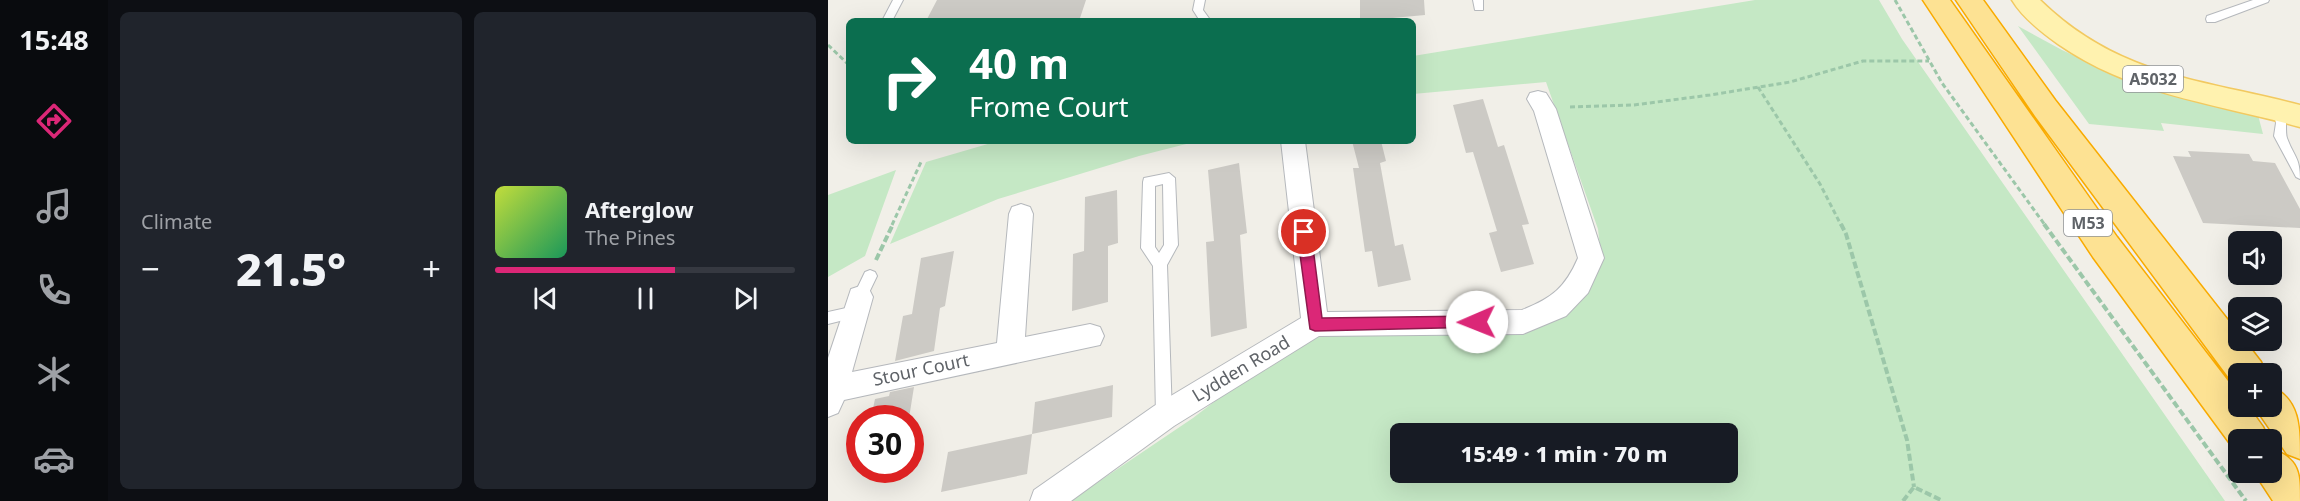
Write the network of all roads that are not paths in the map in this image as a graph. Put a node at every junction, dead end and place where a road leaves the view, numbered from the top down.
1 (898, 0) edge
2 (1200, 0) edge
3 (1976, 0) edge
4 (2025, 0) edge
5 (2264, 0) edge
6 (1945, 5) edge
7 (887, 18) edge
8 (1204, 18) edge
9 (2211, 19) dead end
10 (1988, 29) junction
11 (1542, 104) road end
12 (2289, 113) edge
13 (1293, 144) edge
14 (2300, 174) edge
15 (1148, 212) junction
16 (1021, 214) dead end
17 (1171, 223) junction
18 (1160, 265) junction
19 (862, 295) joint
20 (828, 318) edge
21 (1315, 324) junction
22 (1090, 336) dead end
23 (1010, 352) junction
24 (2240, 363) edge
25 (830, 397) edge
26 (1164, 416) junction
27 (2282, 417) edge
28 (2242, 429) edge
29 (2300, 441) edge
30 (2282, 481) edge
31 (1046, 501) edge
32 (2297, 501) edge

1 - 7 lane
2 - 8 lane
3 - 10 highway
4 - 12 main road, A5032
5 - 9 lane
6 - 10 highway, M53
6 - 28 highway, M53
10 - 24 highway, M53
11 - 21 street
12 - 14 lane
13 - 21 street
15 - 17 lane
15 - 17 lane
15 - 18 lane
16 - 23 street
17 - 18 lane
18 - 26 lane
19 - 20 lane
19 - 25 street
21 - 26 street, Lydden Road
22 - 23 street, Stour Court
23 - 25 street, Stour Court
26 - 31 street, Lydden Road
27 - 29 highway
30 - 32 highway

